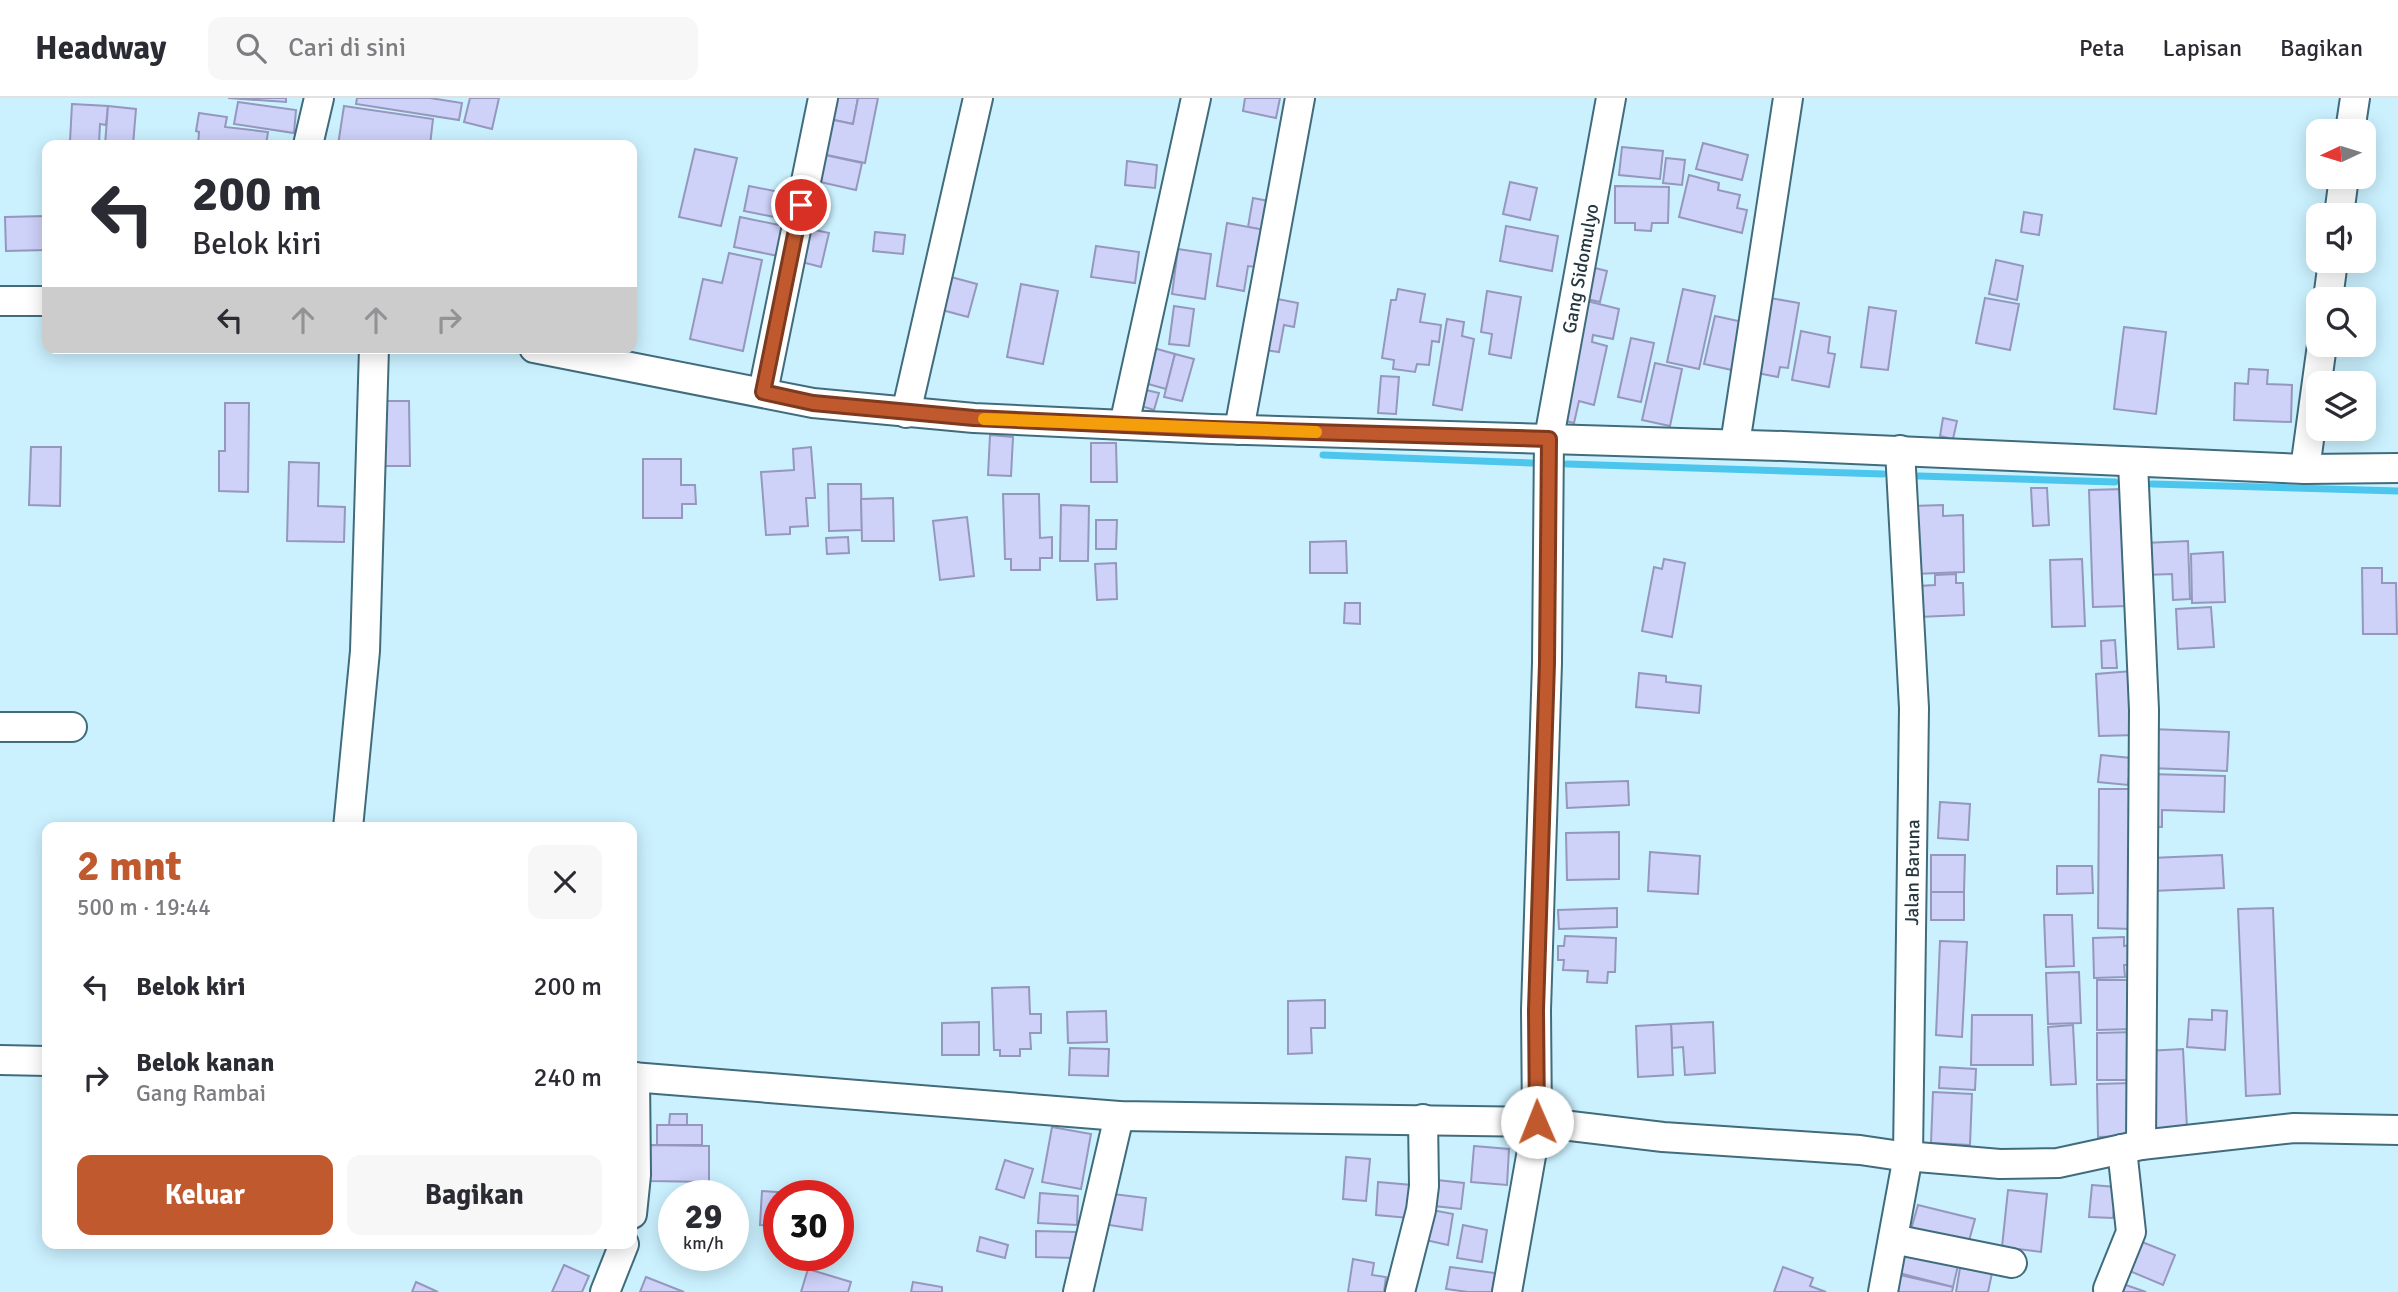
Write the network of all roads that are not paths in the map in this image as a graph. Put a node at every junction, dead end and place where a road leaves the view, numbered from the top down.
1 (320, 98) edge
2 (823, 98) edge
3 (978, 98) edge
4 (1196, 98) edge
5 (1300, 98) edge
6 (1612, 98) edge
7 (1788, 98) edge
8 (2355, 98) edge
9 (2352, 119) edge
10 (309, 140) edge
11 (0, 301) edge
12 (42, 301) edge
13 (374, 354) edge
14 (565, 354) edge
15 (2320, 357) edge
16 (763, 392) junction
17 (906, 413) junction
18 (1124, 425) junction
19 (1239, 430) junction
20 (1549, 439) junction
21 (1735, 444) junction
22 (1899, 450) junction
23 (2133, 463) junction
24 (2398, 468) edge
25 (2305, 469) junction
26 (0, 727) edge
27 (72, 727) dead end
28 (349, 822) edge
29 (0, 1060) edge
30 (42, 1061) edge
31 (637, 1077) edge
32 (1119, 1116) junction
33 (1423, 1119) junction
34 (1537, 1122) junction
35 (2398, 1130) edge
36 (2132, 1147) junction
37 (1908, 1156) junction
38 (1893, 1239) junction
39 (622, 1249) edge
40 (2012, 1263) dead end
41 (2108, 1289) dead end
42 (604, 1292) edge
43 (1078, 1292) edge
44 (1400, 1292) edge
45 (1507, 1292) edge
46 (1883, 1292) edge

1 - 10 street
2 - 16 street
3 - 17 street
4 - 18 street
5 - 19 street
6 - 20 street, Gang Sidomulyo
7 - 21 street
8 - 9 street
11 - 12 street
13 - 28 street
14 - 16 street
15 - 25 street
16 - 17 street
17 - 18 street
18 - 19 street
19 - 20 street
20 - 21 street
20 - 34 street, Gang Sidomulyo
21 - 22 street
22 - 23 street
22 - 37 street, Jalan Baruna
23 - 25 street
23 - 36 street
24 - 25 street
26 - 27 street
29 - 30 street
31 - 32 street
32 - 33 street
32 - 43 street
33 - 34 street
33 - 44 street
34 - 37 street
34 - 45 street, Gang Sidomulyo
35 - 36 street
36 - 37 street
36 - 41 street
37 - 38 street, Jalan Baruna
38 - 40 street
38 - 46 street, Jalan Baruna
39 - 42 street

